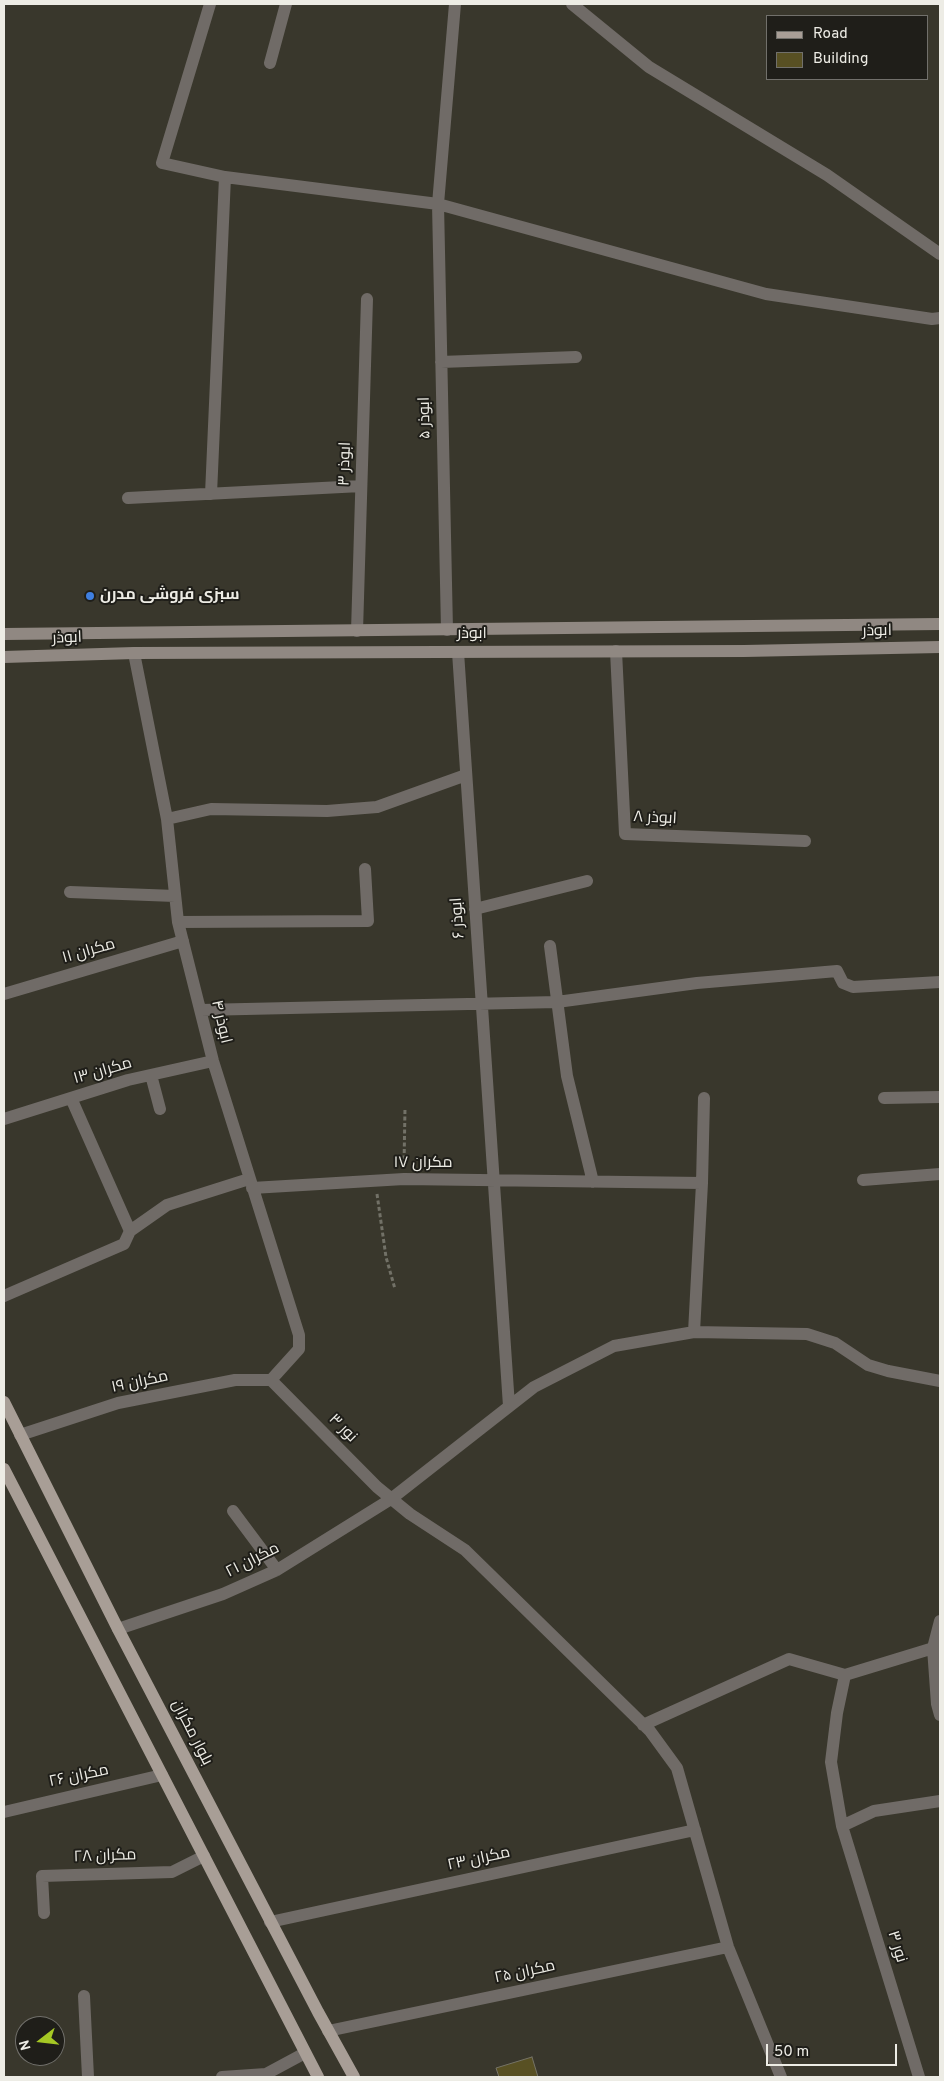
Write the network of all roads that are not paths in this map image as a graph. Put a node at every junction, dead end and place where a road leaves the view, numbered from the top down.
1 (210, 4) edge
2 (286, 4) edge
3 (455, 4) edge
4 (572, 4) edge
5 (270, 63) dead end
6 (224, 178) junction
7 (438, 204) junction
8 (940, 254) edge
9 (367, 299) dead end
10 (940, 318) edge
11 (576, 357) dead end
12 (441, 362) junction
13 (361, 486) junction
14 (211, 494) junction
15 (128, 498) dead end
16 (940, 624) edge
17 (447, 630) junction
18 (356, 631) junction
19 (4, 634) edge
20 (940, 647) edge
21 (616, 651) junction
22 (458, 652) junction
23 (134, 653) junction
24 (4, 657) edge
25 (466, 775) junction
26 (166, 818) junction
27 (805, 841) dead end
28 (365, 869) dead end
29 (587, 881) dead end
30 (70, 892) dead end
31 (175, 896) junction
32 (475, 908) junction
33 (178, 922) junction
34 (183, 941) junction
35 (550, 946) dead end
36 (940, 982) edge
37 (4, 994) edge
38 (557, 1002) junction
39 (482, 1003) junction
40 (201, 1010) junction
41 (213, 1061) junction
42 (151, 1075) junction
43 (940, 1097) edge
44 (71, 1098) junction
45 (704, 1098) dead end
46 (884, 1098) dead end
47 (160, 1110) dead end
48 (4, 1119) edge
49 (940, 1174) edge
50 (863, 1180) dead end
51 (494, 1182) junction
52 (593, 1182) junction
53 (250, 1183) junction
54 (702, 1183) junction
55 (130, 1230) junction
56 (4, 1296) edge
57 (694, 1332) junction
58 (271, 1380) junction
59 (940, 1381) edge
60 (4, 1402) edge
61 (510, 1406) junction
62 (20, 1434) junction
63 (4, 1469) edge
64 (391, 1499) junction
65 (233, 1512) dead end
66 (277, 1570) junction
67 (940, 1621) edge
68 (118, 1629) junction
69 (937, 1647) edge
70 (845, 1675) junction
71 (940, 1715) edge
72 (643, 1725) junction
73 (162, 1776) junction
74 (940, 1801) edge
75 (4, 1812) edge
76 (842, 1826) junction
77 (695, 1830) junction
78 (204, 1856) junction
79 (44, 1913) dead end
80 (270, 1922) junction
81 (728, 1947) junction
82 (84, 1996) dead end
83 (328, 2031) junction
84 (305, 2053) junction
85 (88, 2077) edge
86 (222, 2077) edge
87 (318, 2077) edge
88 (354, 2077) edge
89 (781, 2077) edge
90 (919, 2077) edge

1 - 6 street
2 - 5 street
3 - 7 street, ابوذر ۵
4 - 8 street
6 - 7 street
6 - 14 street
7 - 10 street
7 - 12 street, ابوذر ۵
9 - 13 street, ابوذر ۳
11 - 12 street
12 - 17 street, ابوذر ۵
13 - 14 street
13 - 18 street, ابوذر ۳
14 - 15 street
16 - 17 main road, ابوذر
17 - 18 main road, ابوذر
18 - 19 main road, ابوذر
20 - 21 main road, ابوذر
21 - 22 main road, ابوذر
21 - 27 street, ابوذر ۸
22 - 23 main road, ابوذر
22 - 25 street, ابوذر ۶
23 - 24 main road, ابوذر
23 - 26 street, ابوذر ۴
25 - 26 street
25 - 32 street, ابوذر ۶
26 - 31 street, ابوذر ۴
28 - 33 street
29 - 32 street
30 - 31 street
31 - 33 street, ابوذر ۴
32 - 39 street, ابوذر ۶
33 - 34 street, ابوذر ۴
34 - 37 street, مکران ۱۱
34 - 40 street, ابوذر ۴
35 - 38 street
36 - 38 street
38 - 39 street
38 - 52 street
39 - 40 street
39 - 51 street, ابوذر ۶
40 - 41 street, ابوذر ۴
41 - 42 street, مکران ۱۳
41 - 53 street, ابوذر ۴
42 - 44 street, مکران ۱۳
42 - 47 street
43 - 46 street
44 - 48 street, مکران ۱۳
44 - 55 street
45 - 54 street
49 - 50 street
51 - 52 street, مکران ۱۷
51 - 53 street, مکران ۱۷
51 - 61 street, ابوذر ۶
52 - 54 street, مکران ۱۷
53 - 55 street, مکران ۱۷
53 - 58 street, ابوذر ۴
54 - 57 street
55 - 56 street, مکران ۱۷
57 - 59 street, مکران ۲۱
57 - 61 street, مکران ۲۱
58 - 62 street, مکران ۱۹
58 - 64 street, نور ۳
60 - 62 main road, بلوار مکران
61 - 64 street, مکران ۲۱
62 - 68 main road, بلوار مکران
63 - 73 main road
64 - 66 street, مکران ۲۱
64 - 72 street, نور ۳
65 - 66 street
66 - 68 street, مکران ۲۱
67 - 69 street
68 - 80 main road, بلوار مکران
69 - 70 street
69 - 71 street
70 - 72 street
70 - 76 street, نور ۳
72 - 77 street, نور ۳
73 - 75 street, مکران ۲۶
73 - 78 main road
74 - 76 street
76 - 90 street, نور ۳
77 - 80 street, مکران ۲۳
77 - 81 street, نور ۳
78 - 79 street, مکران ۲۸
78 - 84 main road
80 - 83 main road, بلوار مکران
81 - 83 street, مکران ۲۵
81 - 89 street, نور ۳
82 - 85 street
83 - 88 main road, بلوار مکران
84 - 86 street
84 - 87 main road

